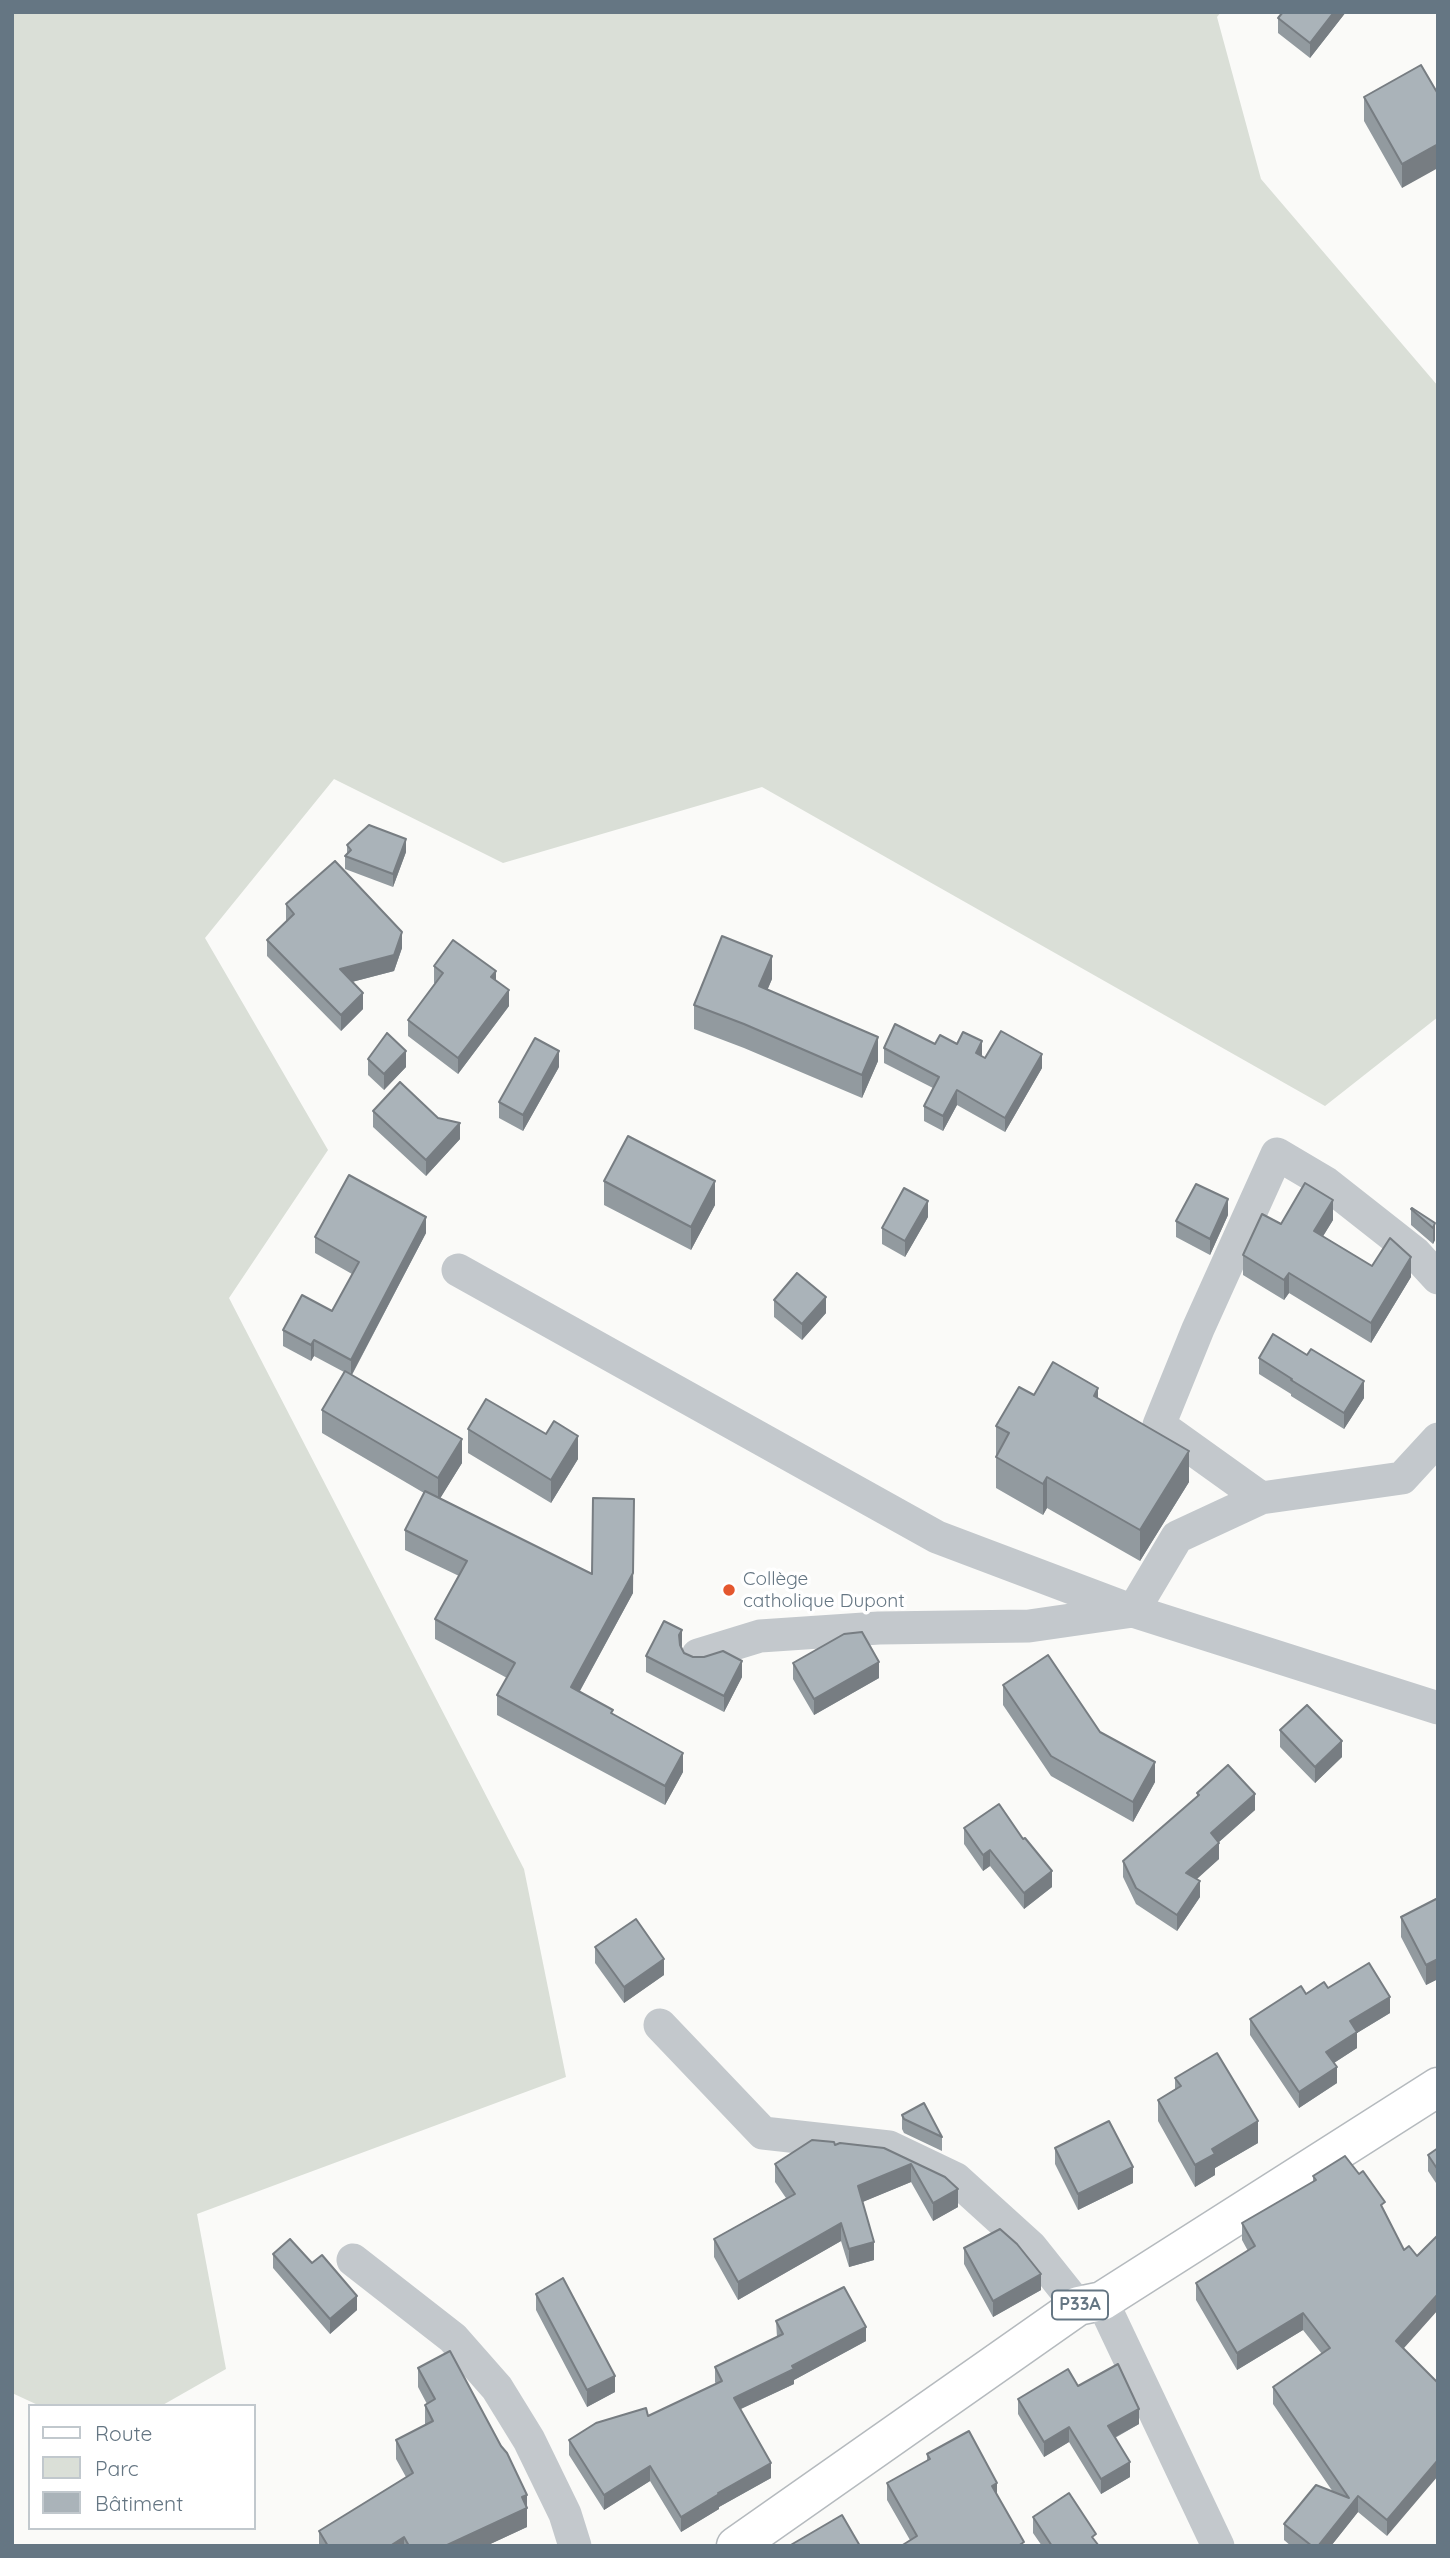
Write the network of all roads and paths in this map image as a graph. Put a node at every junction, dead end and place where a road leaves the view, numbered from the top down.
1 (458, 1270) dead end
2 (1438, 1278) edge
3 (1438, 1439) edge
4 (1261, 1497) junction
5 (1133, 1611) junction
6 (698, 1654) edge
7 (1438, 1708) edge
8 (660, 2025) dead end
9 (1438, 2087) edge
10 (353, 2260) dead end
11 (1090, 2303) junction
12 (575, 2546) edge
13 (736, 2546) edge
14 (1217, 2546) edge

1 - 5 street
2 - 4 street
3 - 4 street
4 - 5 street
5 - 6 street
5 - 7 street
8 - 11 street
9 - 11 main road, P33A
10 - 12 street
11 - 13 main road, P33A
11 - 14 street

